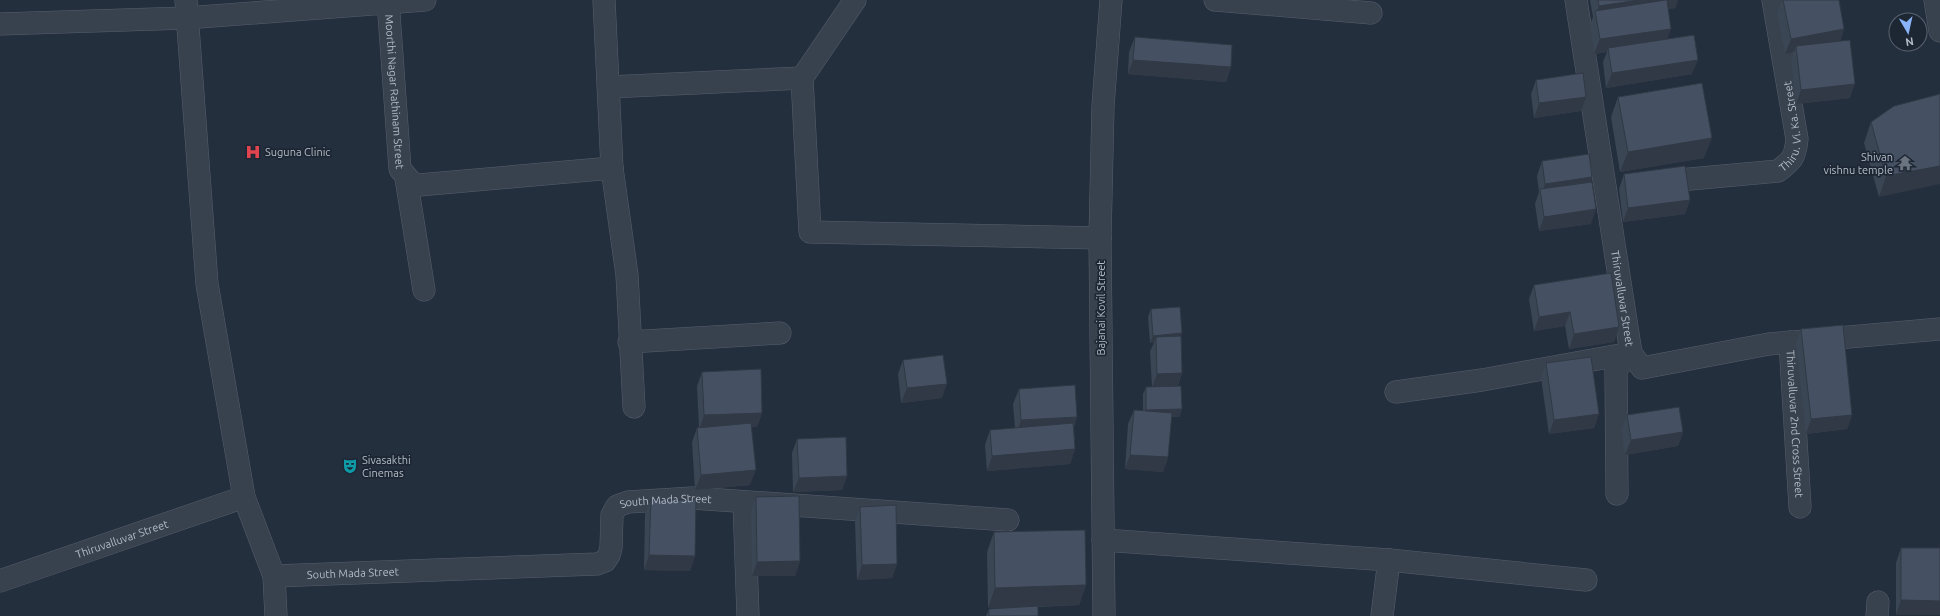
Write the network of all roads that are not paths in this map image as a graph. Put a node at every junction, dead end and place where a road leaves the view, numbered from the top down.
1 (425, 0) edge
2 (604, 0) edge
3 (854, 0) edge
4 (1111, 0) edge
5 (1215, 0) edge
6 (1576, 0) edge
7 (1773, 0) edge
8 (1935, 0) edge
9 (388, 2) edge
10 (186, 9) edge
11 (1370, 13) dead end
12 (0, 24) edge
13 (1940, 31) edge
14 (802, 78) junction
15 (609, 87) junction
16 (612, 168) junction
17 (406, 178) junction
18 (1605, 186) junction
19 (1100, 238) junction
20 (424, 290) dead end
21 (1940, 329) edge
22 (780, 333) dead end
23 (629, 342) junction
24 (1790, 342) junction
25 (1631, 353) junction
26 (1396, 392) dead end
27 (634, 407) dead end
28 (1617, 494) dead end
29 (244, 497) junction
30 (744, 502) junction
31 (1800, 507) dead end
32 (1008, 520) dead end
33 (1103, 540) junction
34 (1389, 560) junction
35 (274, 576) junction
36 (0, 580) edge
37 (1586, 580) dead end
38 (276, 616) edge
39 (748, 616) edge
40 (1104, 616) edge
41 (1382, 616) edge

1 - 9 street
2 - 15 street
3 - 14 street
4 - 19 street, Bajanai Kovil Street
5 - 11 street
6 - 18 street, Thiruvalluvar Street
7 - 18 street, Thiru. Vi. Ka. Street
8 - 13 street
9 - 10 street
9 - 17 street, Moorthi Nagar Rathinam Street
10 - 12 street
10 - 29 street
14 - 15 street
14 - 19 street
15 - 16 street
16 - 17 street
16 - 23 street
17 - 20 street, Moorthi Nagar Rathinam Street
18 - 25 street, Thiruvalluvar Street
19 - 33 street, Bajanai Kovil Street
21 - 24 street, Thiruvalluvar Street
22 - 23 street
23 - 27 street
24 - 25 street, Thiruvalluvar Street
24 - 31 street, Thiruvalluvar 2nd Cross Street
25 - 26 street
25 - 28 street
29 - 35 street
29 - 36 street, Thiruvalluvar Street
30 - 32 street, South Mada Street
30 - 35 street, South Mada Street
30 - 39 street
33 - 34 street
33 - 40 street, Bajanai Kovil Street
34 - 37 street
34 - 41 street
35 - 38 street

